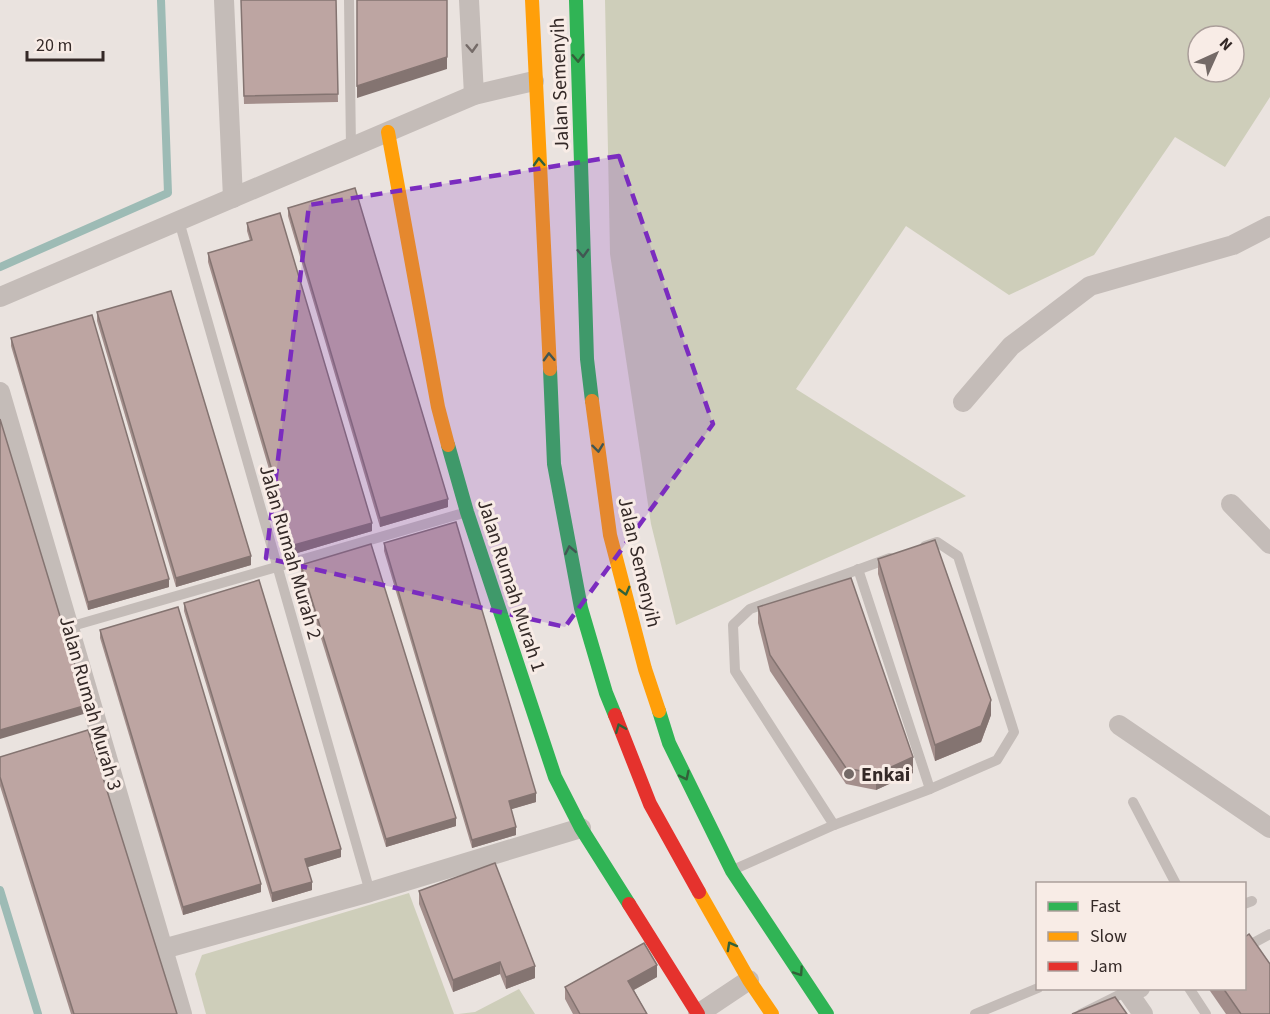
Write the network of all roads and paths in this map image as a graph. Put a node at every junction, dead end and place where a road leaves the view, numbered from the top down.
1 (224, 0) edge
2 (349, 0) edge
3 (469, 0) edge
4 (532, 0) edge
5 (576, 0) edge
6 (534, 81) junction
7 (474, 95) junction
8 (388, 132) junction
9 (351, 148) junction
10 (233, 198) junction
11 (179, 221) junction
12 (1270, 226) edge
13 (0, 297) edge
14 (0, 392) edge
15 (963, 402) dead end
16 (1231, 504) dead end
17 (467, 512) junction
18 (1270, 544) edge
19 (914, 550) edge
20 (903, 554) edge
21 (276, 567) junction
22 (858, 569) junction
23 (69, 627) junction
24 (1119, 725) dead end
25 (930, 789) junction
26 (1133, 802) dead end
27 (834, 825) junction
28 (581, 828) junction
29 (1270, 828) edge
30 (732, 871) junction
31 (1175, 882) edge
32 (370, 892) junction
33 (1270, 934) edge
34 (1246, 947) edge
35 (163, 950) junction
36 (749, 980) junction
37 (1036, 989) edge
38 (1133, 990) edge
39 (1190, 990) edge
40 (182, 1014) edge
41 (698, 1014) edge
42 (772, 1014) edge
43 (827, 1014) edge
44 (975, 1014) edge
45 (1081, 1014) edge
46 (1143, 1014) edge
47 (1206, 1014) edge

1 - 10 street
2 - 9 lane
3 -> 7 street
4 - 6 main road, Jalan Semenyih
5 -> 30 main road, Jalan Semenyih
6 - 7 street
36 -> 6 main road, Jalan Semenyih
7 - 8 street
8 - 9 street
8 - 17 main road, Jalan Rumah Murah 1
9 - 10 street
10 - 11 street
11 - 13 street
11 - 21 lane, Jalan Rumah Murah 2
12 - 15 street
14 - 23 street, Jalan Rumah Murah 3
16 - 18 street
17 - 21 lane
17 - 28 main road, Jalan Rumah Murah 1
19 - 25 lane
20 - 22 lane
21 - 23 lane
21 - 32 lane, Jalan Rumah Murah 2
22 - 25 lane
22 - 27 lane
23 - 35 street, Jalan Rumah Murah 3
24 - 29 street
25 - 27 lane
26 - 31 lane
27 - 30 lane
28 - 32 street
28 - 41 main road, Jalan Rumah Murah 1
30 -> 43 main road, Jalan Semenyih
32 - 35 street
33 - 34 lane
35 - 40 street, Jalan Rumah Murah 3
36 - 41 street
36 - 42 main road, Jalan Semenyih
37 - 44 lane
38 - 45 lane
38 - 46 street
39 - 47 lane

